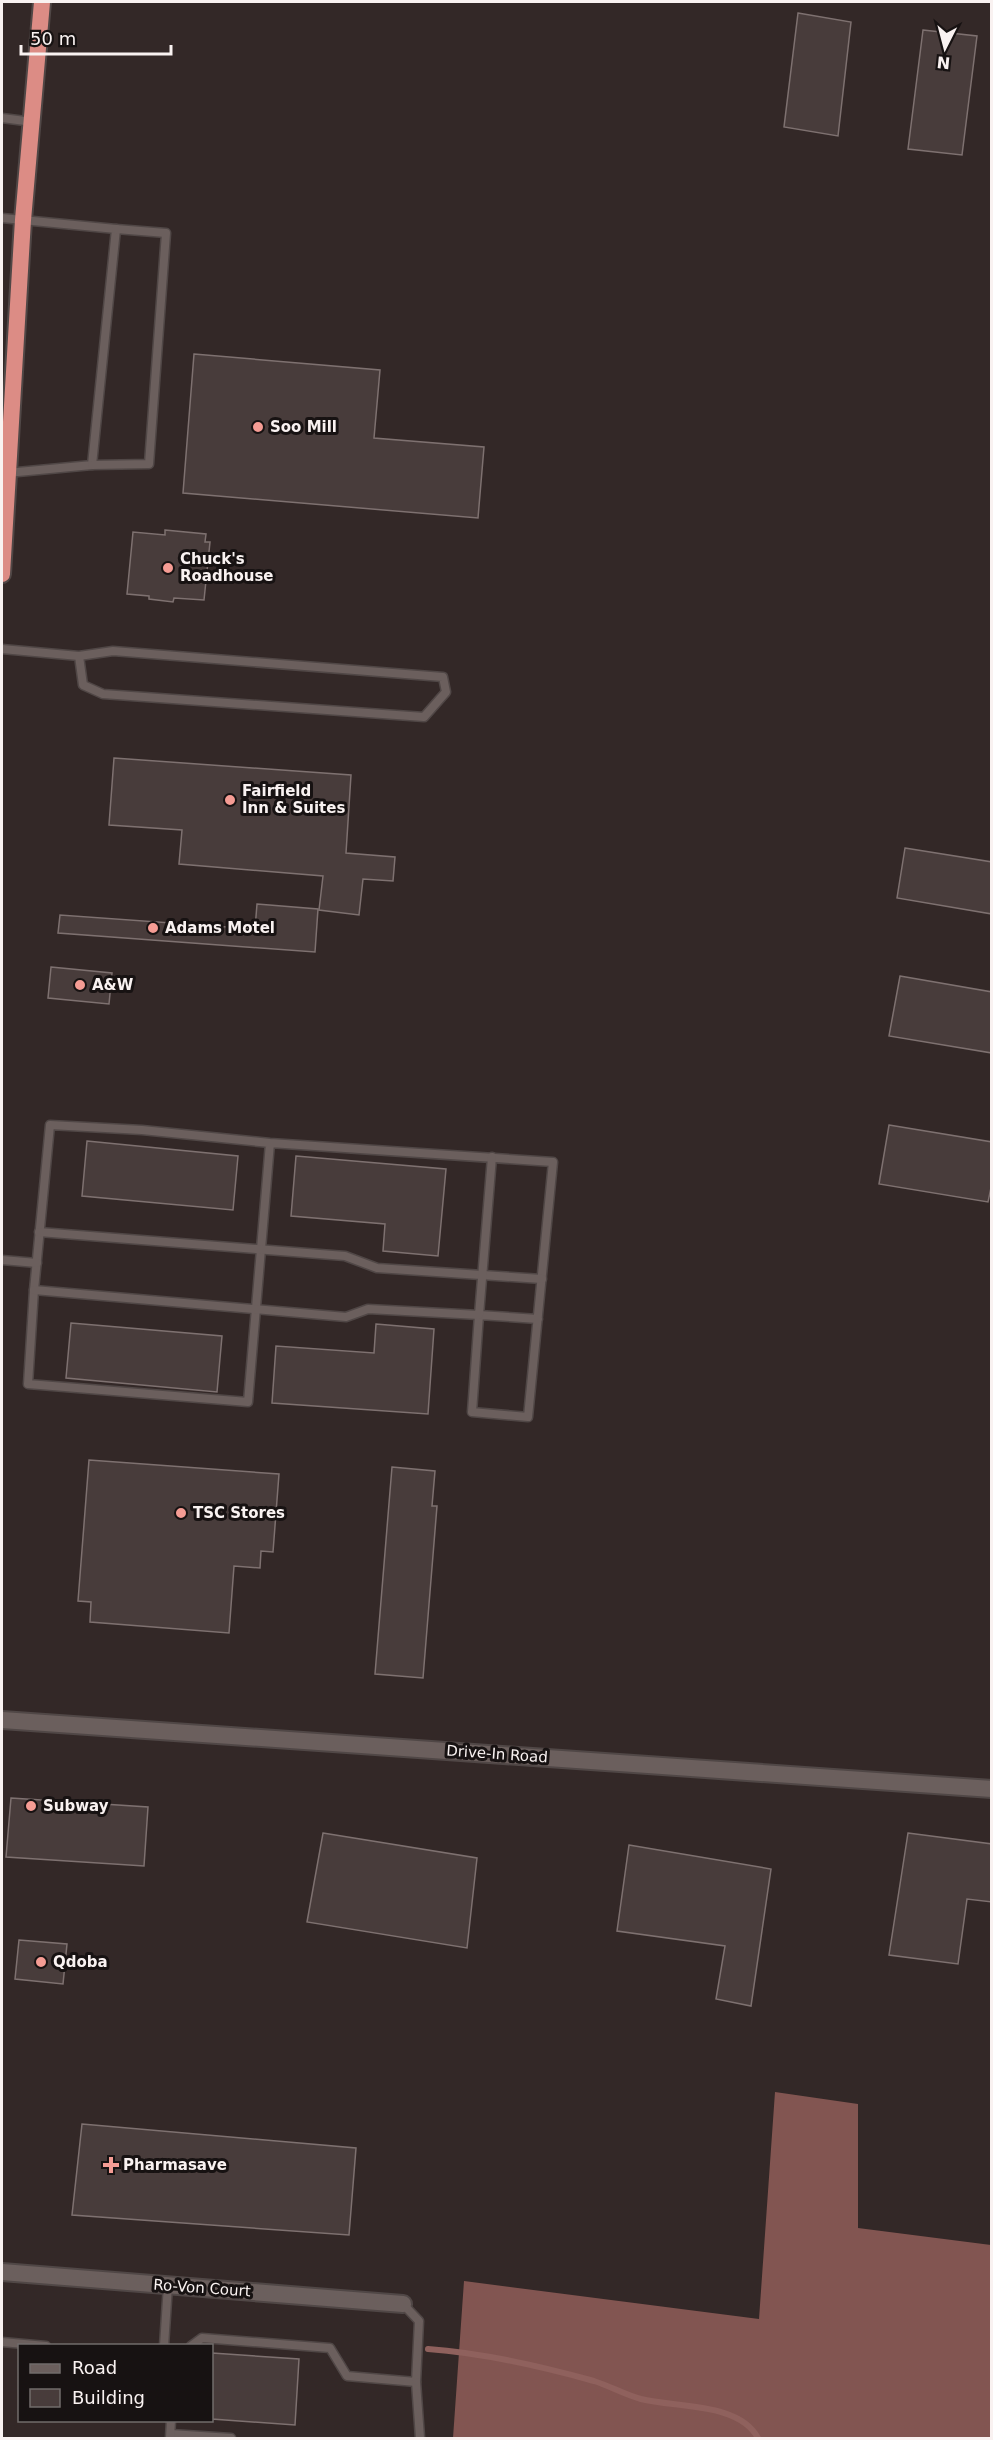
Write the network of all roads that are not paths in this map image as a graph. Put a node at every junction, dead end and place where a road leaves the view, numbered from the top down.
1 (42, 2) edge
2 (2, 118) edge
3 (33, 122) junction
4 (2, 218) edge
5 (23, 220) junction
6 (116, 230) junction
7 (92, 465) junction
8 (5, 473) edge
9 (2, 574) edge
10 (2, 649) edge
11 (80, 656) junction
12 (270, 1143) junction
13 (492, 1157) junction
14 (39, 1232) junction
15 (260, 1249) junction
16 (2, 1260) edge
17 (37, 1263) junction
18 (483, 1275) junction
19 (542, 1279) junction
20 (34, 1290) junction
21 (255, 1309) junction
22 (479, 1316) junction
23 (538, 1319) junction
24 (2, 1720) edge
25 (992, 1789) edge
26 (2, 2272) edge
27 (168, 2285) junction
28 (402, 2304) joint
29 (2, 2342) edge
30 (24, 2344) edge
31 (165, 2344) edge
32 (194, 2344) edge
33 (416, 2382) junction
34 (170, 2436) edge
35 (231, 2439) edge
36 (420, 2439) edge

1 - 3 highway
2 - 3 lane
3 - 5 highway
4 - 5 lane
5 - 6 lane
5 - 8 highway
6 - 7 lane
6 - 7 lane
7 - 8 lane
8 - 9 highway
10 - 11 lane
11 - 11 lane
12 - 13 lane
12 - 14 lane
12 - 15 lane
13 - 18 lane
13 - 19 lane
14 - 15 lane
14 - 17 lane
15 - 18 lane
15 - 21 lane
16 - 17 lane
17 - 20 lane
18 - 19 lane
18 - 22 lane
19 - 23 lane
20 - 21 lane
20 - 21 lane
21 - 22 lane
22 - 23 lane
22 - 23 lane
24 - 25 street, Drive-In Road
26 - 27 street, Ro-Von Court
27 - 28 street, Ro-Von Court
27 - 31 lane
28 - 33 lane
29 - 30 lane
32 - 33 lane
33 - 36 lane
34 - 35 lane

